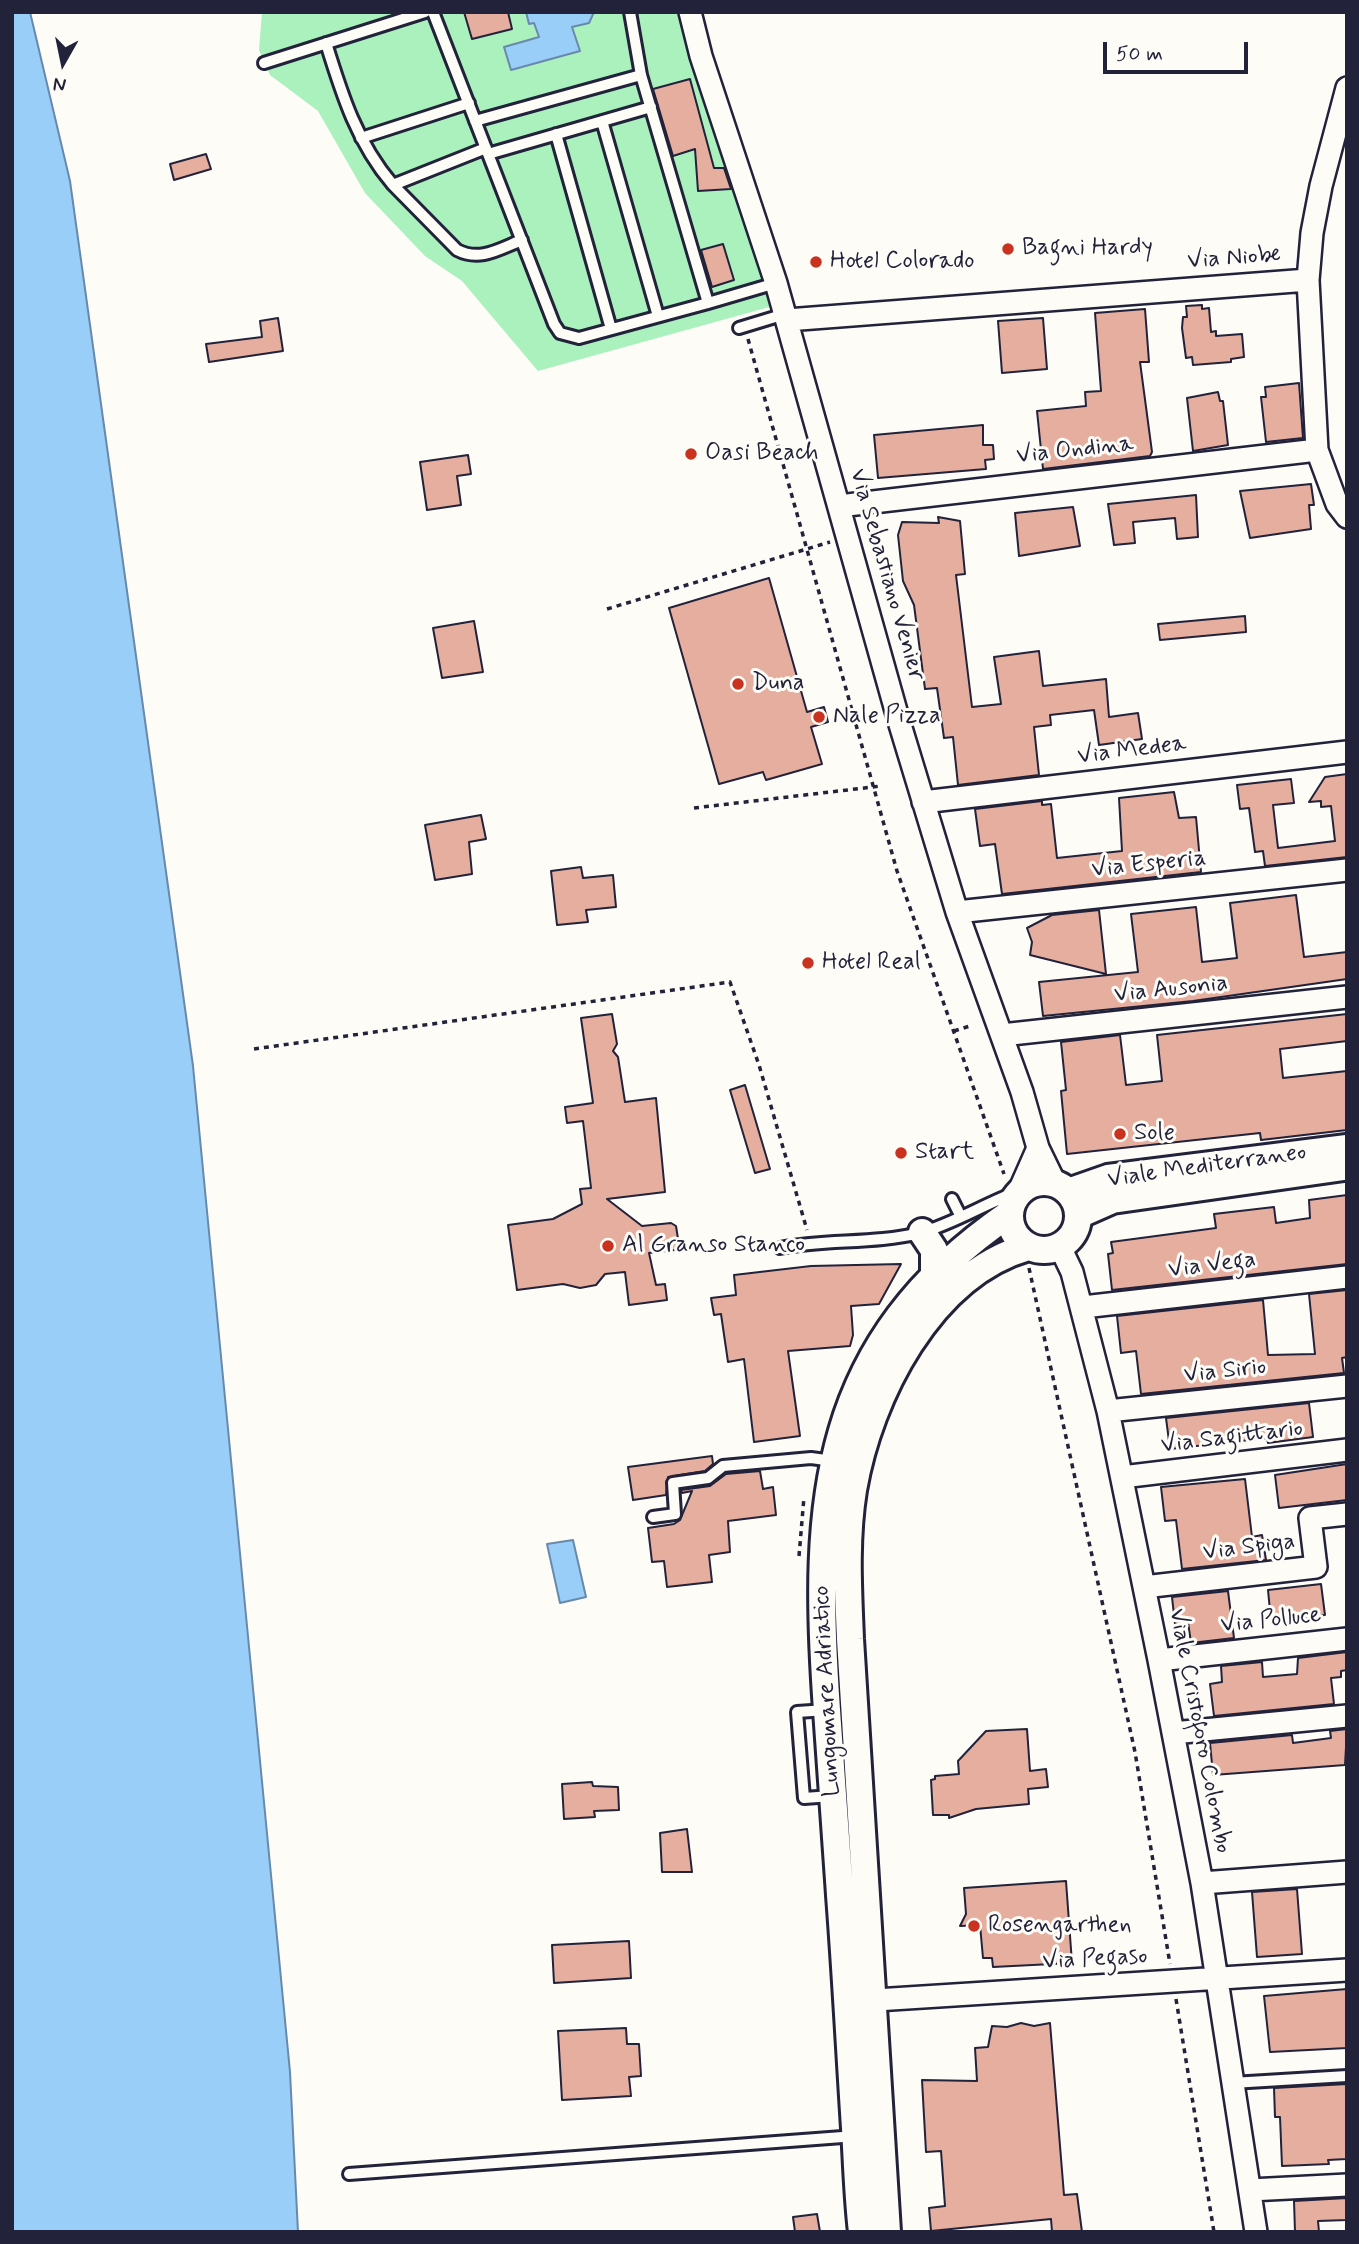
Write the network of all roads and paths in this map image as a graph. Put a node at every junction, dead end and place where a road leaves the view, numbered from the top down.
1 (425, 12) edge
2 (433, 12) edge
3 (630, 12) edge
4 (690, 12) edge
5 (326, 43) junction
6 (264, 63) dead end
7 (642, 75) junction
8 (1347, 88) edge
9 (469, 103) junction
10 (651, 107) junction
11 (475, 121) junction
12 (602, 121) junction
13 (556, 134) junction
14 (361, 138) junction
15 (487, 151) junction
16 (393, 185) junction
17 (522, 240) junction
18 (1308, 280) junction
19 (776, 283) junction
20 (708, 303) junction
21 (658, 316) junction
22 (786, 317) junction
23 (742, 327) joint
24 (611, 330) junction
25 (1317, 450) junction
26 (839, 506) junction
27 (1347, 517) edge
28 (849, 537) junction
29 (808, 549) junction
30 (607, 609) dead end
31 (1347, 752) edge
32 (881, 786) dead end
33 (874, 787) junction
34 (923, 802) junction
35 (694, 808) dead end
36 (1347, 870) edge
37 (957, 912) junction
38 (1347, 997) edge
39 (973, 1025) dead end
40 (954, 1031) junction
41 (1002, 1035) junction
42 (254, 1049) dead end
43 (1038, 1149) junction
44 (1347, 1149) edge
45 (1347, 1167) edge
46 (1067, 1197) junction
47 (952, 1199) dead end
48 (1014, 1203) junction
49 (960, 1215) junction
50 (922, 1233) junction
51 (811, 1242) junction
52 (1028, 1247) junction
53 (1060, 1247) junction
54 (780, 1248) dead end
55 (1347, 1277) edge
56 (934, 1278) junction
57 (1083, 1307) junction
58 (1347, 1386) edge
59 (1108, 1411) junction
60 (1347, 1450) edge
61 (833, 1461) junction
62 (1122, 1477) junction
63 (1347, 1514) edge
64 (653, 1517) dead end
65 (1144, 1587) junction
66 (1347, 1639) edge
67 (1159, 1660) junction
68 (1347, 1716) edge
69 (1173, 1732) junction
70 (1347, 1872) edge
71 (1202, 1883) junction
72 (1347, 1970) edge
73 (1172, 1972) dead end
74 (1216, 1979) junction
75 (1176, 1998) dead end
76 (860, 2001) junction
77 (1347, 2076) edge
78 (1232, 2083) junction
79 (856, 2136) junction
80 (349, 2174) dead end
81 (1347, 2185) edge
82 (1250, 2190) junction
83 (862, 2232) edge
84 (887, 2232) edge
85 (1214, 2232) edge
86 (1256, 2232) edge

1 - 5 lane
2 - 9 lane
3 - 7 lane
4 - 19 street, Via Sebastiano Venier
5 - 6 lane
5 - 14 lane
7 - 10 lane
7 - 11 lane
8 - 18 street
9 - 11 lane
9 - 14 lane
10 - 12 lane
10 - 20 lane
11 - 15 lane
12 - 13 lane
12 - 21 lane
13 - 15 lane
13 - 24 lane
14 - 16 lane
15 - 16 lane
15 - 17 lane
16 - 17 lane
17 - 24 lane
18 - 22 street, Via Niobe
18 - 25 street
19 - 20 lane
19 - 22 street, Via Sebastiano Venier
20 - 21 lane
21 - 24 lane
22 - 23 lane
22 - 26 street, Via Sebastiano Venier
23 - 29 path
25 - 26 street, Via Ondina
25 - 27 street
26 - 28 street, Via Sebastiano Venier
28 - 29 path
28 - 34 street, Via Sebastiano Venier
29 - 30 path
29 - 33 path
31 - 34 street, Via Medea
32 - 33 path
33 - 35 path
33 - 40 path
34 - 37 street, Via Sebastiano Venier
36 - 37 street, Via Esperia
37 - 41 street, Via Sebastiano Venier
38 - 41 street, Via Ausonia
39 - 40 path
40 - 48 path
41 - 43 street, Via Sebastiano Venier
42 - 51 path
43 - 46 street, Via Sebastiano Venier
43 - 48 street
44 - 46 street, Viale Mediterraneo
45 - 46 street, Viale Mediterraneo
46 - 48 street
46 - 53 street
47 - 49 lane
48 - 49 lane
48 - 52 street
48 - 56 street, Lungomare Adriatico
49 - 50 lane
50 - 51 lane
50 - 56 street
51 - 54 lane
52 - 53 street
52 - 73 path
52 - 76 street, Lungomare Adriatico
53 - 57 street, Viale Cristoforo Colombo
55 - 57 street, Via Vega
56 - 61 street, Lungomare Adriatico
57 - 59 street, Viale Cristoforo Colombo
58 - 59 street, Via Sirio
59 - 62 street, Viale Cristoforo Colombo
60 - 62 street, Via Sagittario
61 - 64 lane
61 - 76 street, Lungomare Adriatico
62 - 65 street, Viale Cristoforo Colombo
63 - 65 street, Via Spiga
65 - 67 street, Viale Cristoforo Colombo
66 - 67 street, Via Polluce
67 - 69 street, Viale Cristoforo Colombo
68 - 69 street
69 - 71 street, Viale Cristoforo Colombo
70 - 71 street
71 - 74 street, Viale Cristoforo Colombo
72 - 74 street, Via Pegaso
74 - 76 street, Via Pegaso
74 - 78 street, Viale Cristoforo Colombo
75 - 85 path
76 - 79 street, Lungomare Adriatico
76 - 84 street, Lungomare Adriatico
77 - 78 lane
78 - 82 street, Viale Cristoforo Colombo
79 - 80 lane
79 - 83 street, Lungomare Adriatico
81 - 82 street
82 - 86 street, Viale Cristoforo Colombo

